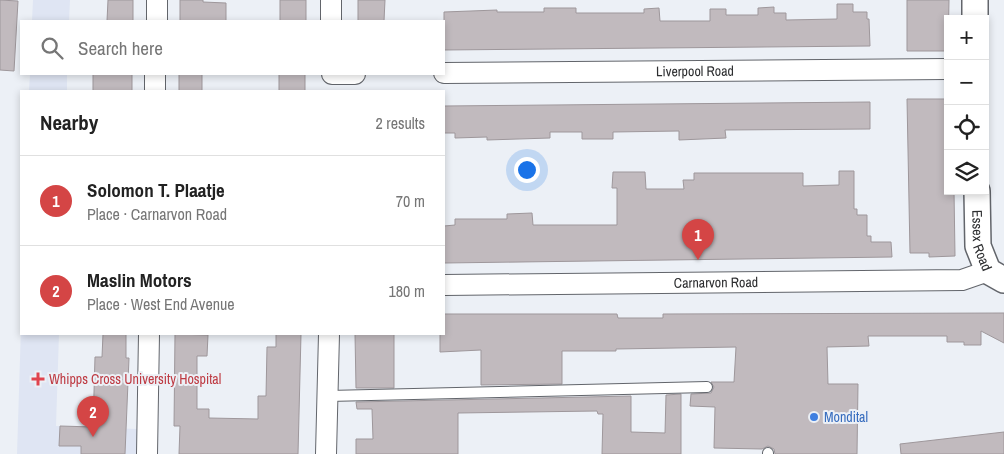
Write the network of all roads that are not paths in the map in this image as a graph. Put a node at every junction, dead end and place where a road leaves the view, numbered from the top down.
1 (157, 0) edge
2 (331, 0) edge
3 (975, 0) edge
4 (975, 15) edge
5 (156, 20) edge
6 (331, 20) edge
7 (944, 69) edge
8 (445, 73) edge
9 (155, 75) edge
10 (332, 75) edge
11 (155, 90) edge
12 (332, 90) edge
13 (977, 195) edge
14 (996, 276) edge
15 (445, 285) edge
16 (149, 335) edge
17 (329, 335) edge
18 (707, 387) dead end
19 (328, 396) junction
20 (147, 454) edge
21 (326, 454) edge

1 - 5 street
2 - 6 street
3 - 4 street
7 - 8 street, Liverpool Road
9 - 11 street
10 - 12 street
13 - 14 street, Essex Road
14 - 15 street, Carnarvon Road
16 - 20 street
17 - 19 street
18 - 19 lane
19 - 21 street

